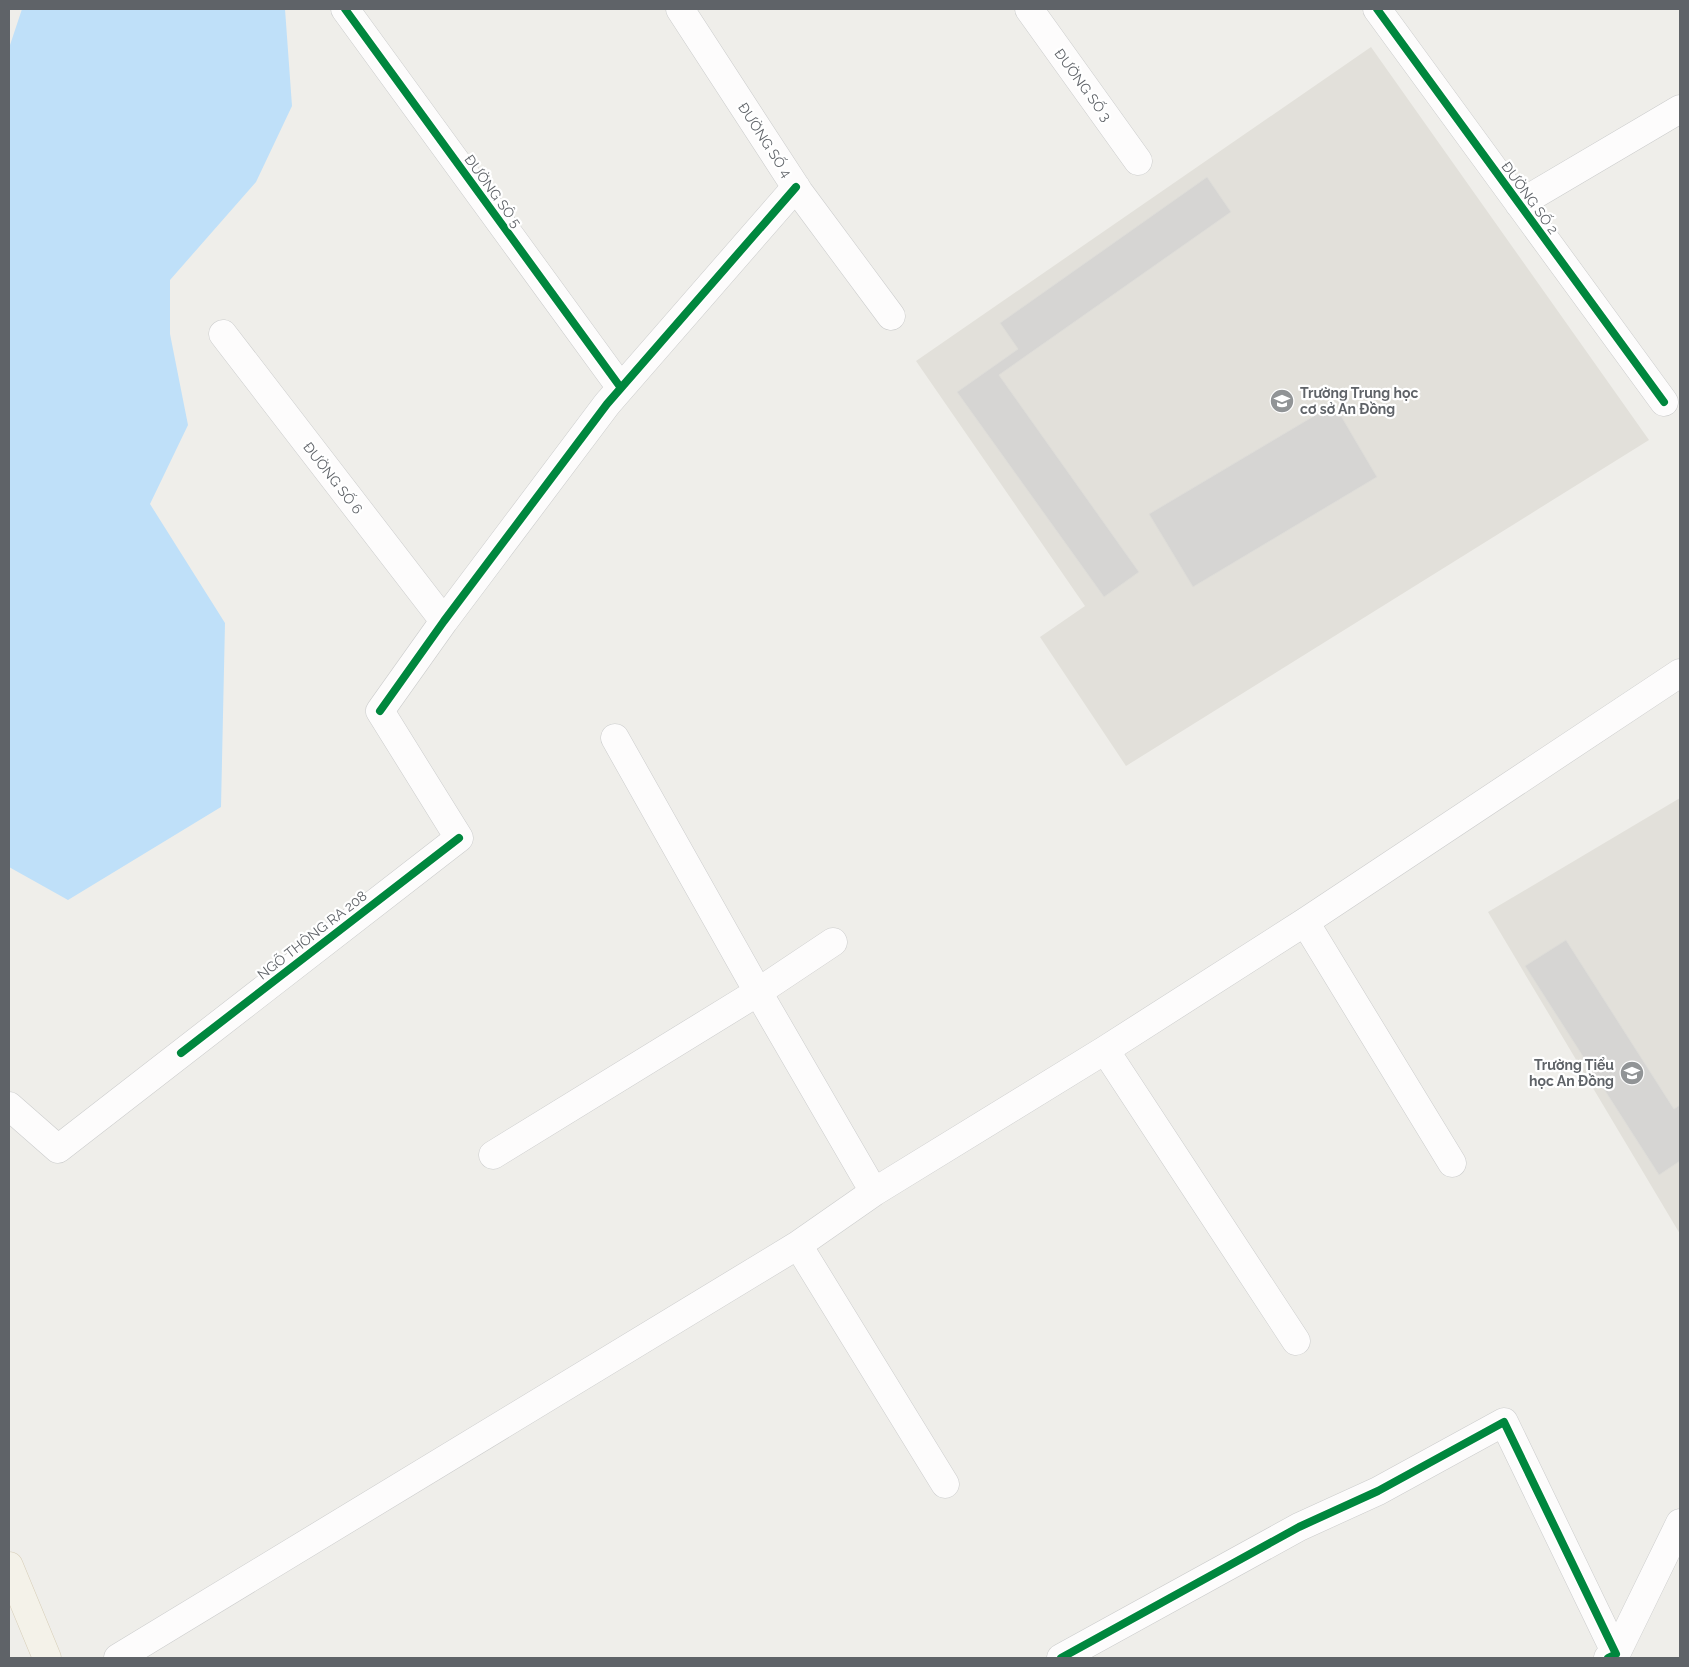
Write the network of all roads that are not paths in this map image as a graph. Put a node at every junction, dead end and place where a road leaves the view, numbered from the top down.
1 (345, 9) edge
2 (680, 9) edge
3 (1029, 9) edge
4 (1377, 9) edge
5 (1680, 109) edge
6 (1138, 161) dead end
7 (796, 187) junction
8 (1519, 204) junction
9 (891, 316) dead end
10 (222, 334) dead end
11 (621, 388) junction
12 (1664, 402) dead end
13 (444, 621) junction
14 (1680, 673) edge
15 (615, 738) dead end
16 (1305, 922) junction
17 (834, 942) dead end
18 (758, 992) junction
19 (1105, 1050) junction
20 (9, 1106) edge
21 (493, 1155) dead end
22 (1452, 1163) dead end
23 (874, 1192) junction
24 (798, 1245) junction
25 (1296, 1341) dead end
26 (945, 1484) dead end
27 (1680, 1524) edge
28 (9, 1566) edge
29 (1616, 1657) edge
30 (47, 1658) edge
31 (118, 1658) edge
32 (1061, 1658) edge

1 - 11 street, ĐƯỜNG SÔ 5
2 - 7 street, ĐƯỜNG SỐ 4
3 - 6 street, ĐƯỜNG SỐ 3
4 - 8 street, ĐƯỜNG SỐ 2
5 - 8 street
7 - 9 street, ĐƯỜNG SỐ 4
7 - 11 street
8 - 12 street, ĐƯỜNG SỐ 2
10 - 13 street, ĐƯỜNG SỐ 6
11 - 13 street
13 - 20 street, NGÕ THÔNG RA 208
14 - 16 street
15 - 18 street
16 - 19 street
16 - 22 street
17 - 18 street
18 - 21 street
18 - 23 street
19 - 23 street
19 - 25 street
23 - 24 street
24 - 26 street
24 - 31 street
27 - 29 street
28 - 30 main road
29 - 32 street

